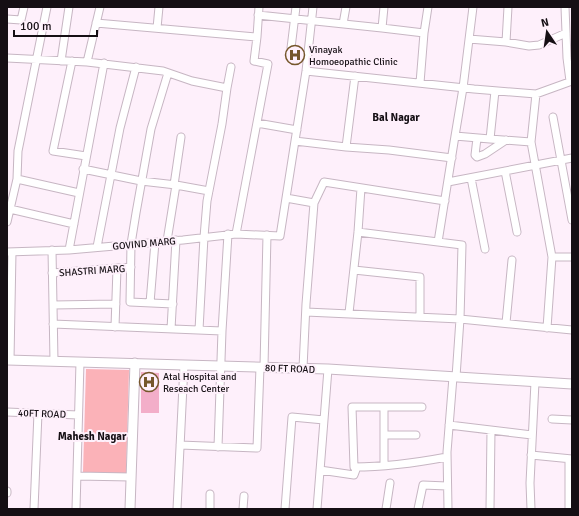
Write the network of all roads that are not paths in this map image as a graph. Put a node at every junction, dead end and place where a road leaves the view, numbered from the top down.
1 (24, 7) edge
2 (47, 7) edge
3 (69, 7) edge
4 (100, 7) edge
5 (159, 7) edge
6 (259, 7) edge
7 (296, 7) edge
8 (313, 7) edge
9 (346, 7) edge
10 (384, 7) edge
11 (428, 7) edge
12 (473, 7) edge
13 (508, 7) edge
14 (565, 7) edge
15 (258, 15) junction
16 (7, 19) edge
17 (294, 19) junction
18 (312, 20) junction
19 (96, 23) junction
20 (343, 24) junction
21 (157, 28) junction
22 (382, 28) junction
23 (424, 33) junction
24 (566, 33) junction
25 (257, 37) junction
26 (469, 39) junction
27 (506, 42) junction
28 (291, 48) dead end
29 (7, 58) edge
30 (36, 59) junction
31 (61, 61) junction
32 (72, 61) junction
33 (87, 62) junction
34 (104, 64) junction
35 (136, 67) junction
36 (231, 67) dead end
37 (306, 71) junction
38 (168, 73) junction
39 (355, 76) junction
40 (571, 81) edge
41 (420, 83) junction
42 (227, 88) junction
43 (463, 88) junction
44 (495, 91) junction
45 (536, 94) junction
46 (553, 117) dead end
47 (257, 123) junction
48 (297, 130) junction
49 (455, 136) junction
50 (181, 137) dead end
51 (477, 138) junction
52 (490, 139) junction
53 (506, 140) junction
54 (295, 141) junction
55 (531, 142) junction
56 (346, 147) junction
57 (86, 156) junction
58 (452, 158) junction
59 (572, 158) edge
60 (561, 159) junction
61 (536, 165) junction
62 (83, 169) junction
63 (505, 171) junction
64 (112, 175) junction
65 (471, 178) junction
66 (17, 179) junction
67 (141, 181) junction
68 (448, 182) junction
69 (175, 185) junction
70 (361, 188) junction
71 (209, 191) junction
72 (80, 193) junction
73 (286, 198) junction
74 (445, 201) junction
75 (314, 203) junction
76 (10, 209) junction
77 (572, 220) edge
78 (7, 222) edge
79 (74, 224) junction
80 (358, 232) junction
81 (517, 232) dead end
82 (228, 234) junction
83 (236, 234) junction
84 (267, 235) junction
85 (204, 237) junction
86 (176, 240) junction
87 (167, 241) junction
88 (155, 242) junction
89 (438, 242) junction
90 (131, 244) junction
91 (97, 247) junction
92 (485, 249) dead end
93 (52, 250) junction
94 (69, 250) junction
95 (10, 252) edge
96 (572, 257) edge
97 (552, 258) junction
98 (512, 260) dead end
99 (131, 267) junction
100 (117, 268) junction
101 (354, 270) junction
102 (52, 273) junction
103 (150, 303) junction
104 (116, 304) junction
105 (173, 304) junction
106 (53, 305) junction
107 (306, 312) junction
108 (348, 314) junction
109 (420, 317) junction
110 (460, 319) junction
111 (506, 323) junction
112 (53, 324) junction
113 (115, 327) junction
114 (547, 328) junction
115 (171, 329) junction
116 (200, 330) junction
117 (572, 330) edge
118 (222, 331) junction
119 (8, 360) edge
120 (54, 361) junction
121 (80, 362) junction
122 (135, 363) junction
123 (184, 365) junction
124 (221, 366) junction
125 (262, 367) junction
126 (303, 368) junction
127 (328, 369) junction
128 (454, 377) junction
129 (535, 382) junction
130 (572, 384) edge
131 (422, 406) dead end
132 (384, 407) junction
133 (7, 412) edge
134 (38, 413) junction
135 (78, 415) junction
136 (552, 418) dead end
137 (324, 420) junction
138 (572, 420) edge
139 (449, 425) junction
140 (491, 430) junction
141 (384, 435) junction
142 (532, 435) junction
143 (416, 436) dead end
144 (180, 445) junction
145 (218, 447) junction
146 (531, 455) junction
147 (447, 457) junction
148 (570, 459) edge
149 (384, 466) junction
150 (357, 467) junction
151 (320, 470) junction
152 (76, 476) junction
153 (131, 477) junction
154 (390, 483) dead end
155 (447, 486) junction
156 (210, 494) dead end
157 (244, 496) dead end
158 (34, 509) edge
159 (76, 509) edge
160 (130, 509) edge
161 (177, 509) edge
162 (210, 509) edge
163 (243, 509) edge
164 (285, 509) edge
165 (317, 509) edge
166 (386, 509) edge
167 (418, 509) edge
168 (448, 509) edge
169 (490, 509) edge
170 (531, 509) edge
171 (569, 509) edge

1 - 16 street
2 - 30 street
3 - 31 street
4 - 19 street
5 - 21 street
6 - 15 street
7 - 17 street
8 - 18 street
9 - 20 street
10 - 22 street
11 - 23 street
12 - 26 street
13 - 27 street
14 - 24 street
15 - 17 street
15 - 25 street
17 - 18 street
17 - 28 street
18 - 20 street
18 - 37 street
19 - 21 street
19 - 33 street
20 - 22 street
21 - 25 street
22 - 23 street
23 - 41 street
24 - 27 street
24 - 40 street
25 - 47 street
26 - 27 street
26 - 43 street
29 - 30 street
30 - 31 street
30 - 66 street
31 - 32 street
32 - 33 street
32 - 57 street
33 - 34 street
34 - 35 street
34 - 57 street
35 - 38 street
35 - 64 street
36 - 42 street
37 - 39 street
37 - 48 street
38 - 42 street
38 - 67 street
39 - 41 street
39 - 56 street
40 - 45 street
41 - 43 street
42 - 71 street
43 - 44 street
43 - 49 street
44 - 45 street
44 - 52 street
45 - 55 street
46 - 60 street
47 - 48 street
47 - 83 street
48 - 54 street
49 - 51 street
49 - 58 street
50 - 69 street
51 - 52 street
51 - 53 street
52 - 53 street
53 - 55 street
54 - 56 street
54 - 73 street
55 - 61 street
56 - 58 street
57 - 62 street
58 - 68 street
59 - 60 street
60 - 61 street
60 - 77 street
61 - 63 street
61 - 97 street
62 - 64 street
62 - 72 street
63 - 65 street
63 - 81 street
64 - 67 street
64 - 91 street
65 - 68 street
65 - 92 street
66 - 72 street
66 - 76 street
67 - 69 street
67 - 90 street
68 - 74 street
69 - 71 street
69 - 87 street
70 - 74 street
70 - 75 street
70 - 80 street
71 - 85 street
72 - 79 street
73 - 75 street
73 - 84 street, GOVIND MARG
74 - 89 street
75 - 107 street
76 - 78 street
76 - 79 street
79 - 94 street
80 - 89 street
80 - 101 street
82 - 83 street, GOVIND MARG
82 - 85 street, GOVIND MARG
82 - 118 street
83 - 84 street, GOVIND MARG
84 - 125 street
85 - 86 street, GOVIND MARG
85 - 116 street
86 - 87 street, GOVIND MARG
86 - 105 street
87 - 88 street, GOVIND MARG
88 - 90 street, GOVIND MARG
88 - 103 street
89 - 110 street
90 - 91 street, GOVIND MARG
90 - 99 street
91 - 94 street, GOVIND MARG
93 - 94 street, GOVIND MARG
93 - 95 street, GOVIND MARG
93 - 102 street
95 - 119 street
96 - 97 street
97 - 114 street
98 - 111 street
99 - 100 street, SHASTRI MARG
99 - 103 street
100 - 102 street, SHASTRI MARG
100 - 104 street
101 - 108 street
101 - 109 street
102 - 106 street
103 - 105 street
104 - 106 street
104 - 113 street
105 - 115 street
106 - 112 street
107 - 108 street
107 - 126 street
108 - 109 street
109 - 110 street
110 - 111 street
110 - 128 street
111 - 114 street
112 - 113 street
112 - 120 street
113 - 115 street
114 - 117 street
115 - 116 street
116 - 118 street
118 - 124 street
119 - 120 street, 80 FT ROAD
120 - 121 street, 80 FT ROAD
121 - 122 street, 80 FT ROAD
121 - 135 street
122 - 123 street, 80 FT ROAD
122 - 153 street
123 - 124 street, 80 FT ROAD
123 - 144 street
124 - 125 street, 80 FT ROAD
124 - 145 street
125 - 126 street, 80 FT ROAD
125 - 145 street
126 - 127 street, 80 FT ROAD
127 - 128 street, 80 FT ROAD
127 - 137 street
128 - 129 street, 80 FT ROAD
128 - 139 street
129 - 130 street, 80 FT ROAD
129 - 142 street
131 - 132 street
132 - 141 street
132 - 150 street
133 - 134 street, 40FT ROAD
134 - 135 street, 40FT ROAD
134 - 158 street
135 - 152 street
136 - 138 street
137 - 151 street
137 - 164 street
139 - 140 street
139 - 147 street
140 - 142 street
140 - 169 street
141 - 143 street
141 - 149 street
142 - 146 street
144 - 145 street
144 - 161 street
146 - 148 street
146 - 170 street
147 - 149 street
147 - 155 street
148 - 171 street
149 - 150 street
150 - 151 street
151 - 165 street
152 - 153 street
152 - 159 street
153 - 160 street
154 - 166 street
155 - 167 street
155 - 168 street
156 - 162 street
157 - 163 street

